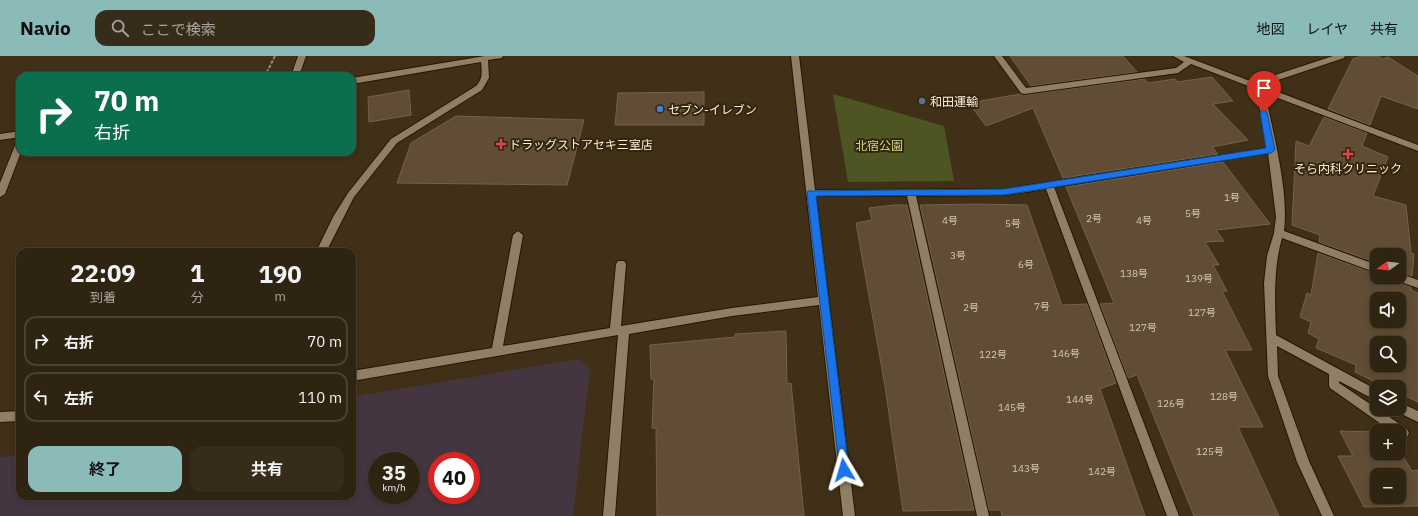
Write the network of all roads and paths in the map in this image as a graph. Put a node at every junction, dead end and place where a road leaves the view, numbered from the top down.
1 (275, 56) edge
2 (302, 56) edge
3 (499, 56) edge
4 (795, 56) edge
5 (998, 56) edge
6 (1176, 56) edge
7 (1341, 56) edge
8 (484, 58) junction
9 (1190, 61) junction
10 (266, 72) edge
11 (296, 72) edge
12 (356, 80) edge
13 (1260, 87) junction
14 (16, 135) edge
15 (0, 137) edge
16 (1418, 148) edge
17 (1271, 150) junction
18 (16, 153) edge
19 (1049, 185) junction
20 (911, 192) junction
21 (811, 193) junction
22 (0, 194) edge
23 (1279, 233) junction
24 (518, 235) dead end
25 (323, 248) edge
26 (621, 264) dead end
27 (1370, 266) edge
28 (1406, 280) edge
29 (1418, 284) edge
30 (824, 300) junction
31 (620, 331) junction
32 (1271, 337) junction
33 (498, 352) junction
34 (1334, 373) junction
35 (356, 375) edge
36 (1370, 392) edge
37 (1406, 411) edge
38 (16, 416) edge
39 (0, 417) edge
40 (1418, 417) edge
41 (1390, 424) edge
42 (609, 516) edge
43 (849, 516) edge
44 (983, 516) edge
45 (1173, 516) edge
46 (1328, 516) edge

1 - 10 path
2 - 11 street
3 - 8 street
4 - 21 street
5 - 9 street
6 - 9 street
7 - 13 street
8 - 12 street
8 - 25 street
9 - 13 street
13 - 16 street
13 - 17 street
14 - 15 street
17 - 19 street
17 - 23 street
18 - 22 street
19 - 20 street
19 - 45 street
20 - 21 street
20 - 44 street
21 - 30 street
23 - 27 street
23 - 32 street
24 - 33 street
26 - 31 street
28 - 29 street
30 - 31 street
30 - 43 street
31 - 33 street
31 - 42 street
32 - 34 street
32 - 46 street
33 - 35 street
34 - 36 street
34 - 41 street
37 - 40 street
38 - 39 street

